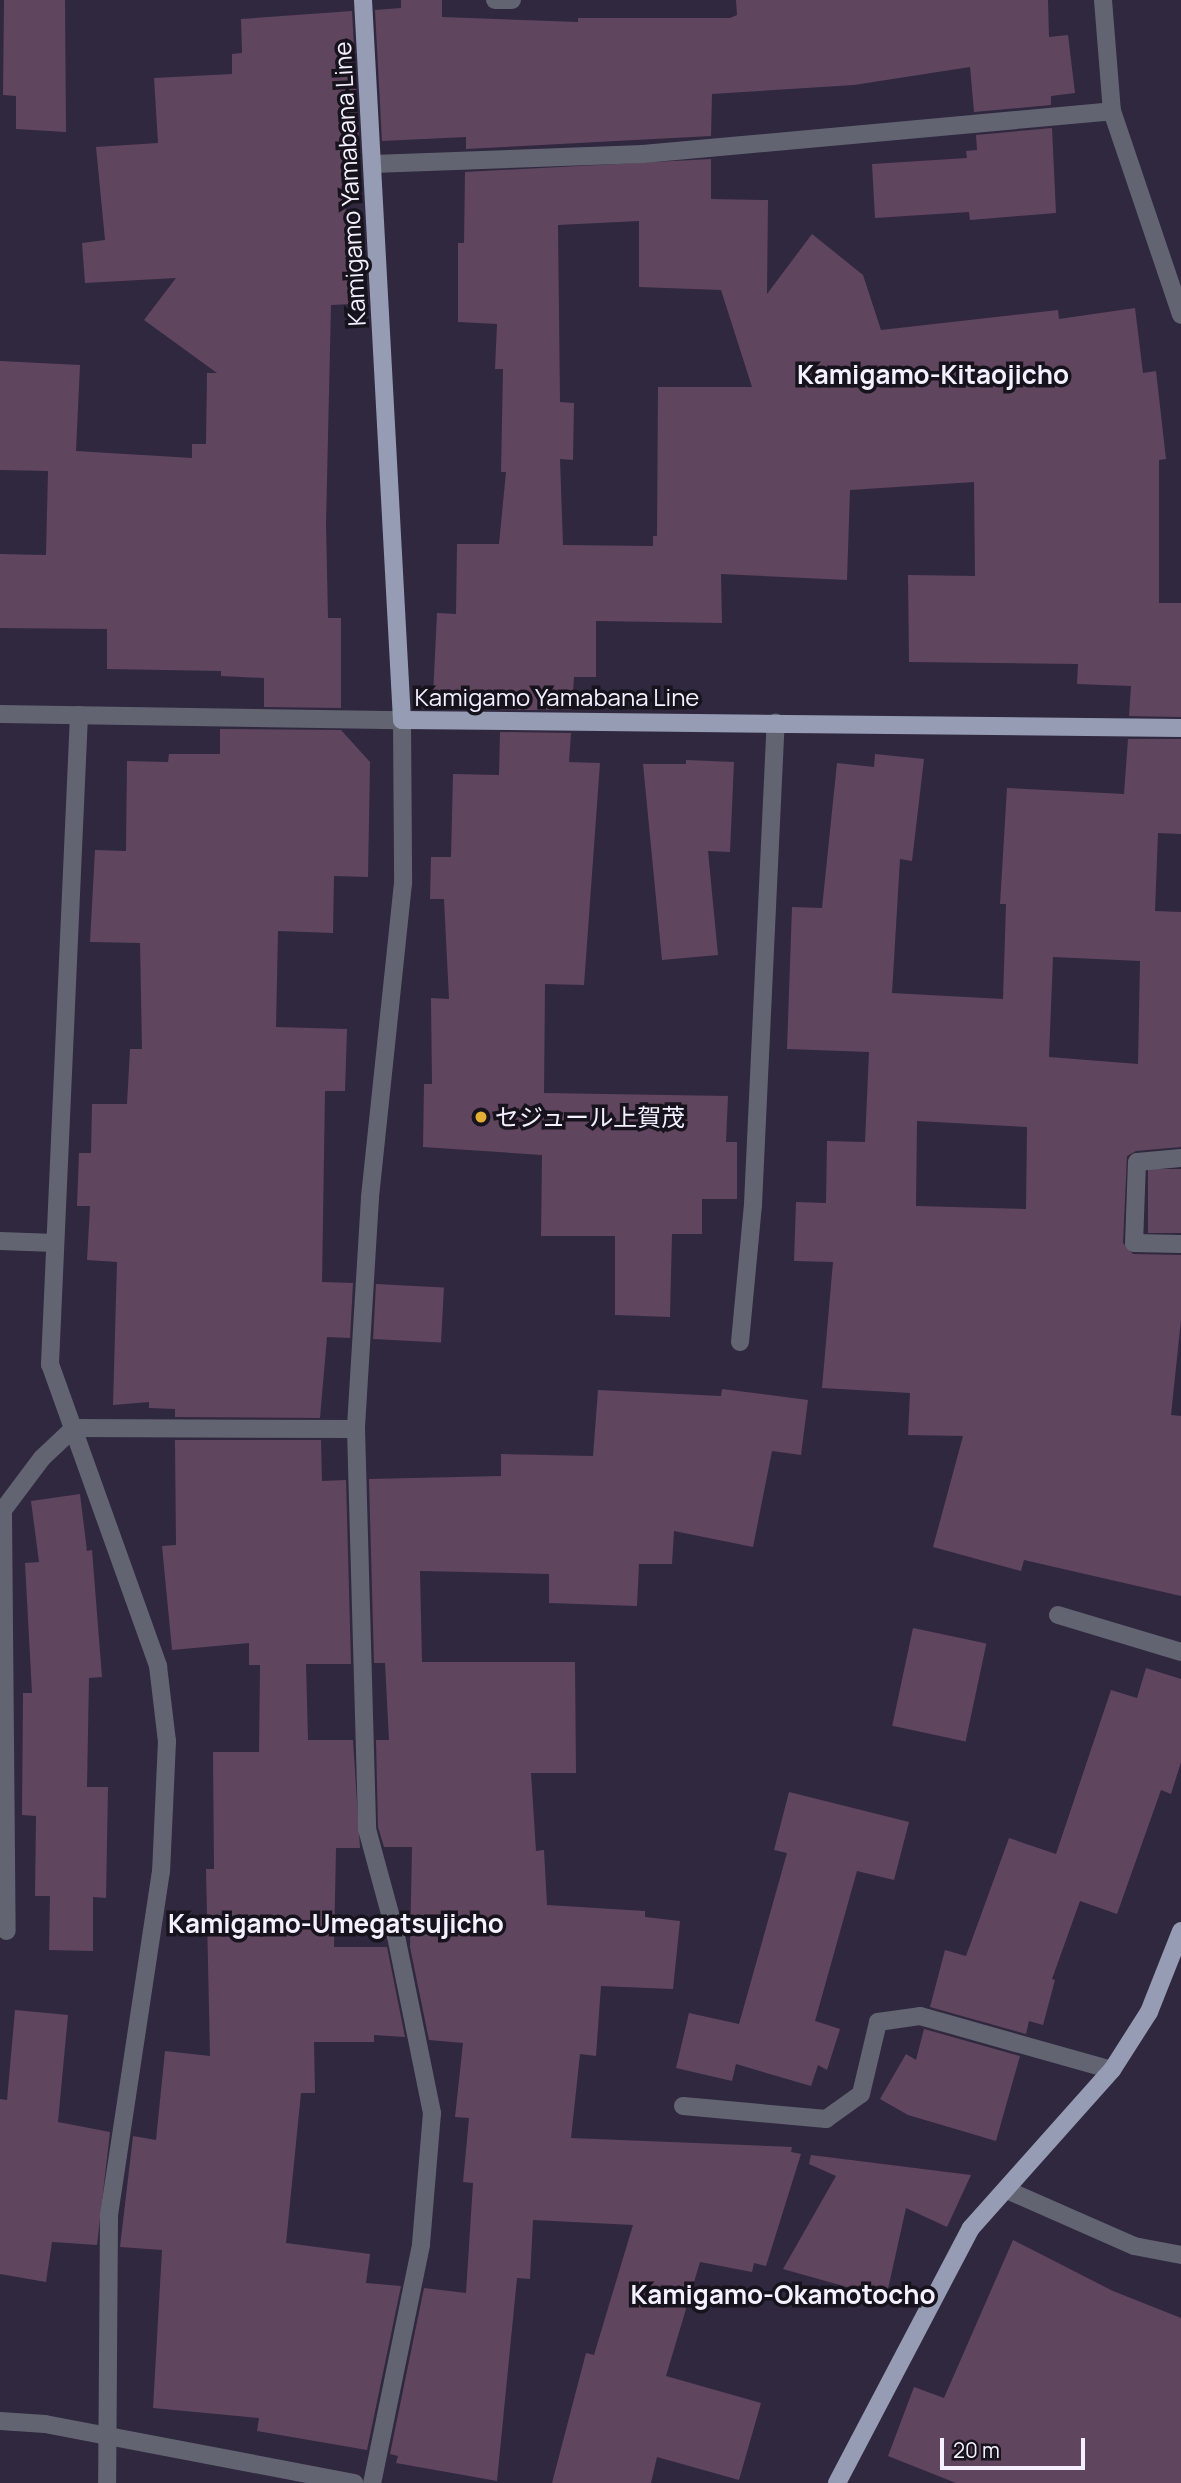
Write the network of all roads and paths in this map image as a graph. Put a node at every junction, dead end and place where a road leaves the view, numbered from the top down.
1 (363, 0) edge
2 (495, 0) edge
3 (512, 0) edge
4 (1103, 0) edge
5 (1112, 111) junction
6 (373, 163) junction
7 (1181, 315) edge
8 (0, 715) edge
9 (79, 715) junction
10 (402, 720) junction
11 (776, 723) junction
12 (1181, 728) edge
13 (1181, 1158) edge
14 (0, 1241) edge
15 (55, 1243) junction
16 (1181, 1244) edge
17 (740, 1342) dead end
18 (74, 1428) junction
19 (356, 1429) junction
20 (1, 1514) edge
21 (1058, 1615) dead end
22 (1181, 1652) edge
23 (2, 1727) edge
24 (7, 1930) dead end
25 (1181, 1931) edge
26 (1112, 2070) junction
27 (683, 2106) dead end
28 (1007, 2190) junction
29 (1181, 2255) edge
30 (0, 2421) edge
31 (106, 2435) junction
32 (107, 2483) edge
33 (354, 2483) edge
34 (372, 2483) edge
35 (837, 2483) edge

1 - 6 main road, Kamigamo Yamabana Line
2 - 3 street
4 - 5 street
5 - 6 street
5 - 7 street
6 - 10 main road, Kamigamo Yamabana Line
8 - 9 street
9 - 10 street
9 - 15 street
10 - 11 main road, Kamigamo Yamabana Line
10 - 19 street
11 - 12 main road, Kamigamo Yamabana Line
11 - 17 street
13 - 16 street
14 - 15 street
15 - 18 street
18 - 19 street
18 - 20 street
18 - 31 street
19 - 34 street
20 - 23 street
21 - 22 street
23 - 24 street
25 - 26 main road
26 - 27 street
26 - 28 main road
28 - 29 street
28 - 35 main road
30 - 31 street
31 - 32 street
31 - 33 street

